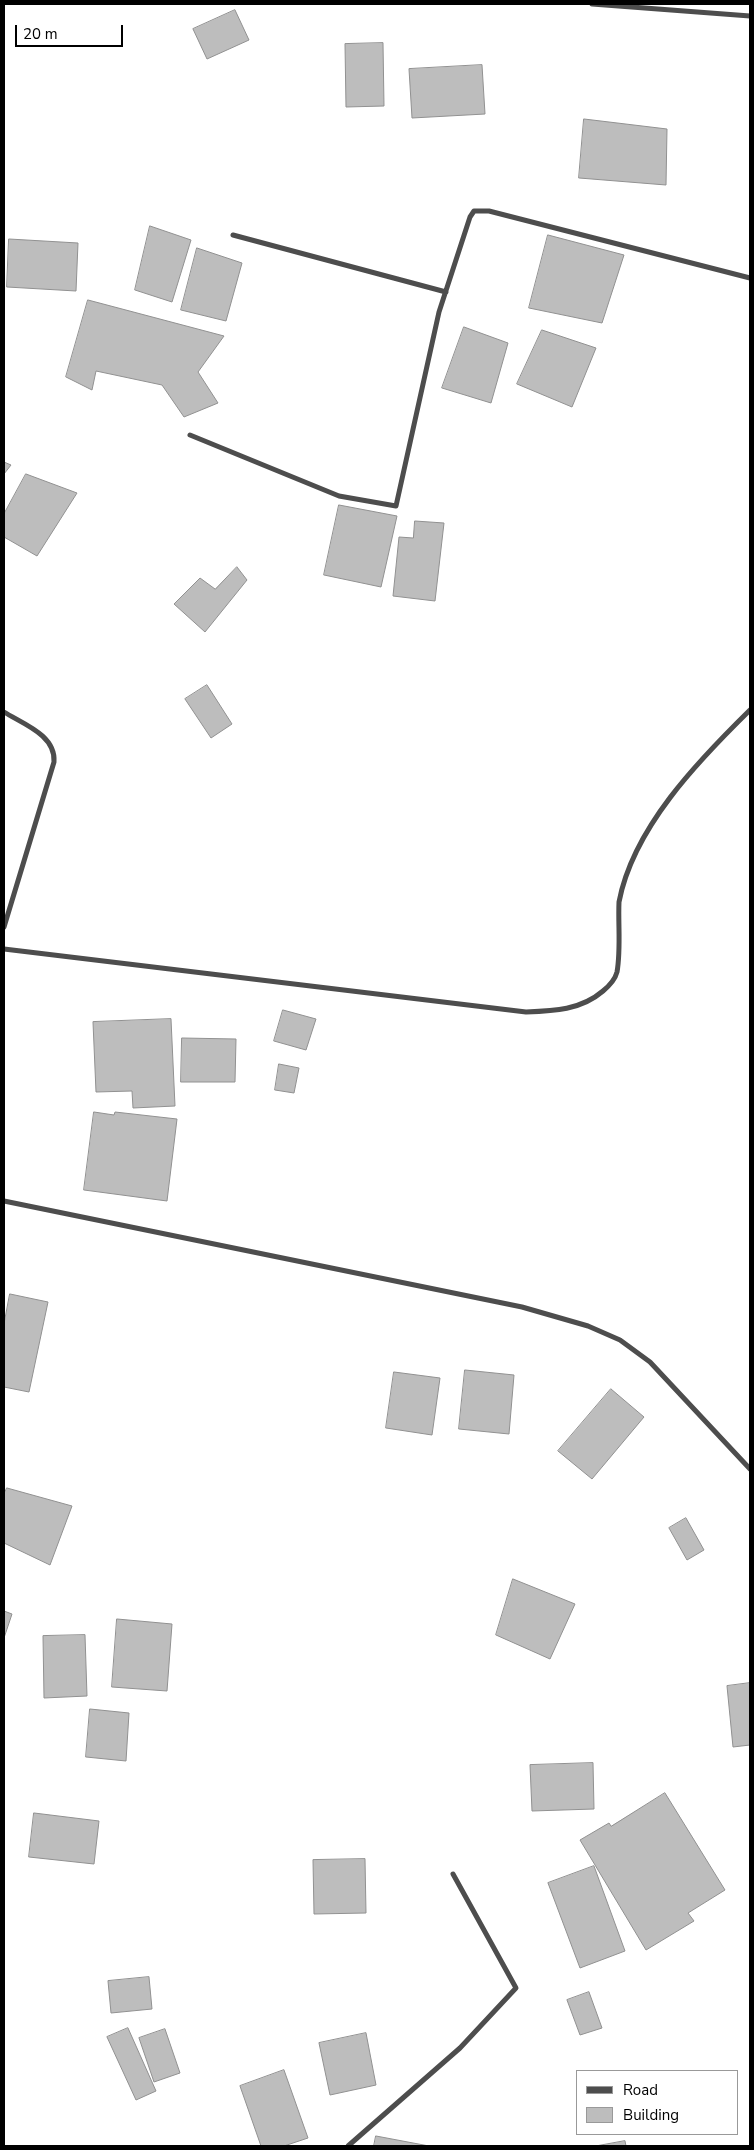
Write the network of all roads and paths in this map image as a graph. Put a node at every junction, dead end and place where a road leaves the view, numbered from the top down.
1 (592, 4) edge
2 (750, 16) edge
3 (233, 235) dead end
4 (750, 278) edge
5 (446, 292) junction
6 (190, 435) dead end
7 (750, 710) edge
8 (4, 712) edge
9 (4, 927) edge
10 (4, 949) edge
11 (4, 1201) edge
12 (750, 1470) edge
13 (453, 1874) dead end
14 (348, 2146) edge

1 - 2 street
3 - 5 street
4 - 5 street
5 - 6 street
7 - 10 street
8 - 9 street
11 - 12 street
13 - 14 street

